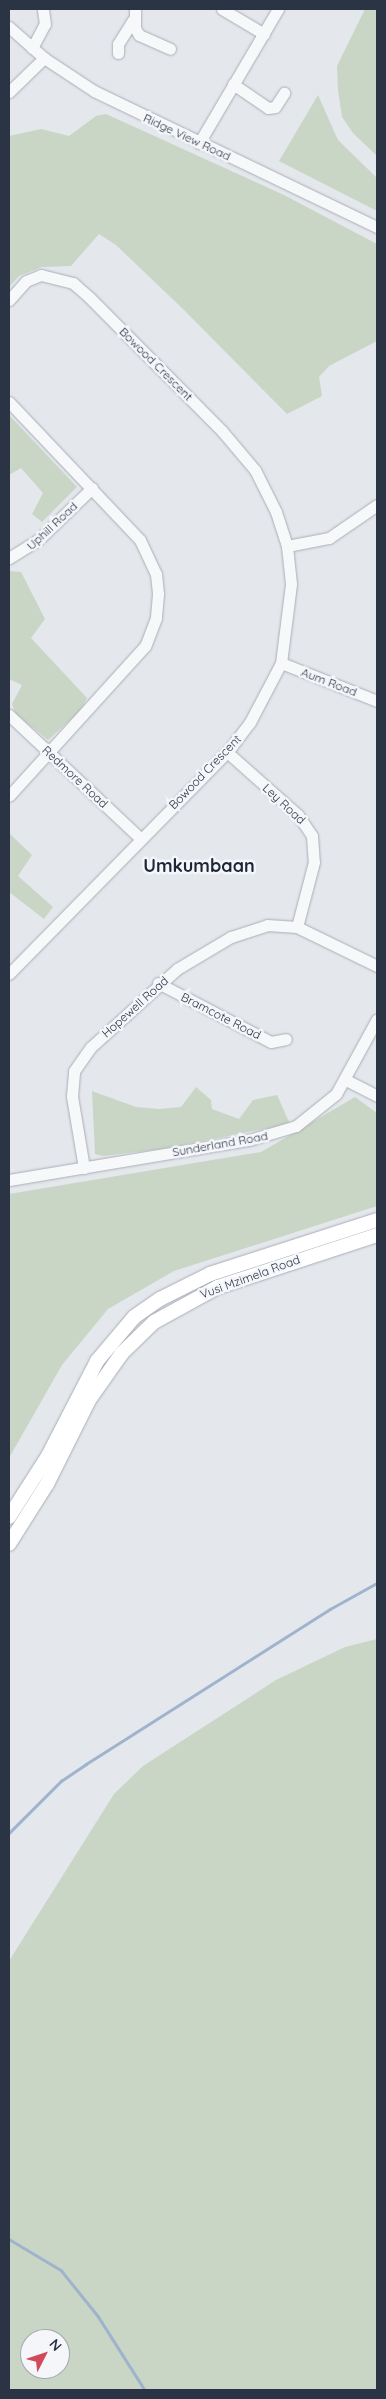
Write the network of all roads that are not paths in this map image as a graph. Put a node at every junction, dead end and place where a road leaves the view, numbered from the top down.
1 (43, 9) edge
2 (222, 9) edge
3 (278, 9) edge
4 (134, 14) edge
5 (9, 27) edge
6 (264, 34) junction
7 (32, 48) junction
8 (170, 49) dead end
9 (118, 53) dead end
10 (44, 58) junction
11 (233, 84) junction
12 (9, 92) edge
13 (284, 93) dead end
14 (199, 143) junction
15 (377, 228) edge
16 (9, 300) edge
17 (9, 402) edge
18 (92, 488) junction
19 (377, 505) edge
20 (286, 546) junction
21 (9, 558) edge
22 (282, 663) junction
23 (377, 700) edge
24 (9, 716) edge
25 (48, 752) junction
26 (227, 752) junction
27 (9, 796) edge
28 (140, 838) junction
29 (297, 927) junction
30 (377, 966) edge
31 (9, 974) edge
32 (158, 983) junction
33 (377, 1020) edge
34 (286, 1039) dead end
35 (346, 1080) junction
36 (377, 1096) edge
37 (84, 1168) junction
38 (9, 1180) edge
39 (377, 1220) edge
40 (377, 1235) edge
41 (9, 1517) edge
42 (9, 1544) edge

1 - 7 street
2 - 6 street
3 - 6 street
4 - 8 street
4 - 9 street
5 - 7 street, Ridge View Road
6 - 11 street
7 - 10 street, Ridge View Road
10 - 12 street
10 - 14 street, Ridge View Road
11 - 13 street
11 - 14 street
14 - 15 street, Ridge View Road
16 - 20 street, Bowood Crescent
17 - 18 street
18 - 21 street, Uphill Road
18 - 25 street
19 - 20 street
20 - 22 street, Bowood Crescent
22 - 23 street, Aum Road
22 - 26 street, Bowood Crescent
24 - 25 street, Redmore Road
25 - 27 street
25 - 28 street, Redmore Road
26 - 28 street, Bowood Crescent
26 - 29 street, Ley Road
28 - 31 street, Bowood Crescent
29 - 30 street, Hopewell Road
29 - 32 street, Hopewell Road
32 - 34 street, Bramcote Road
32 - 37 street, Hopewell Road
33 - 35 street, Sunderland Road
35 - 36 street
35 - 37 street, Sunderland Road
37 - 38 street, Sunderland Road
39 - 41 main road, Vusi Mzimela Road
40 - 42 main road, Vusi Mzimela Road

